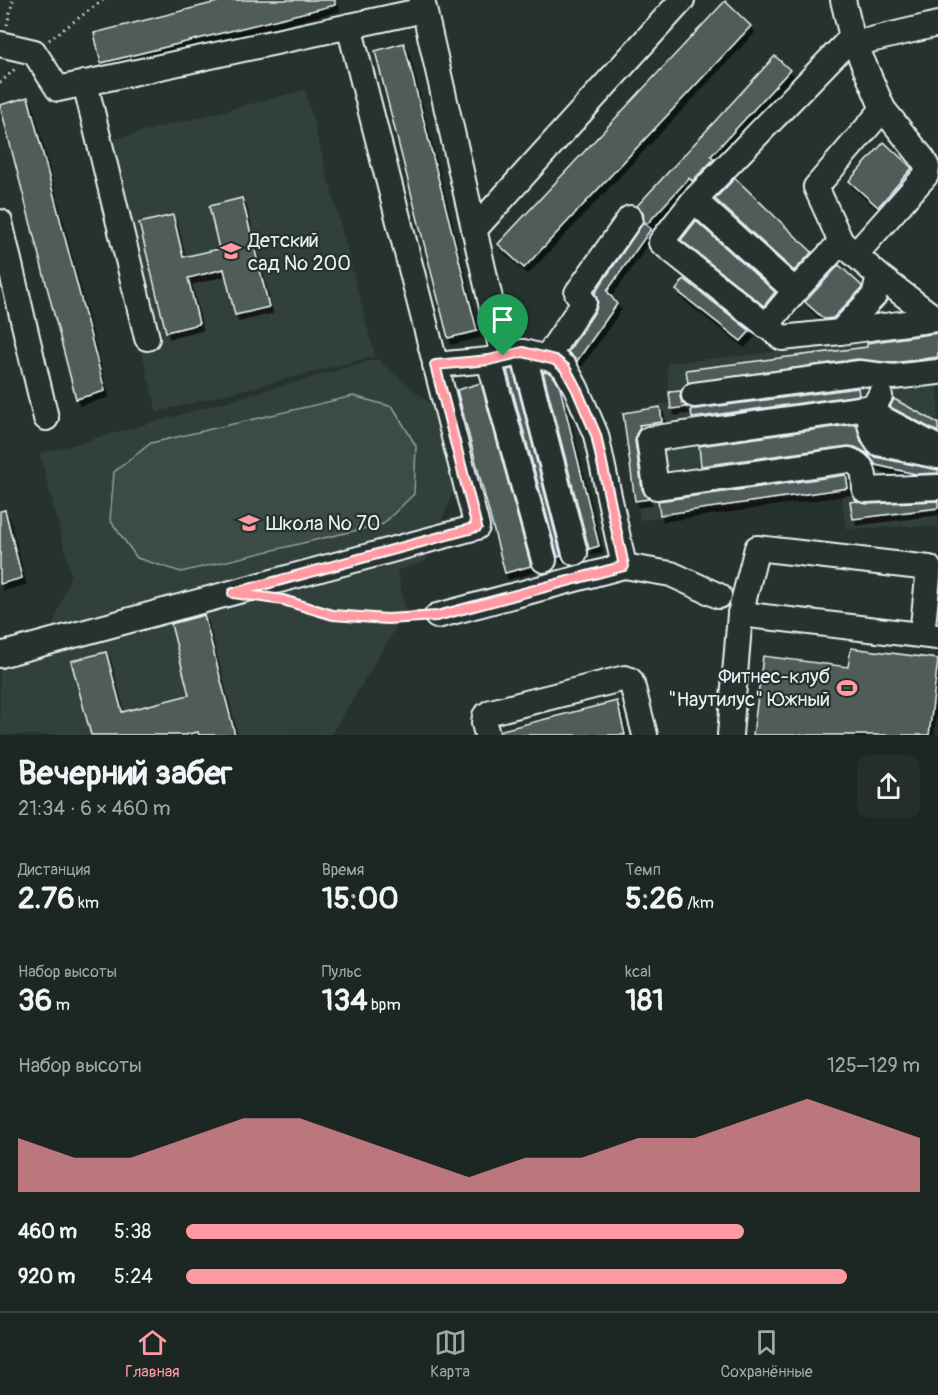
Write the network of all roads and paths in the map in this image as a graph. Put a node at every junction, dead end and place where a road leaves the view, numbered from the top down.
1 (682, 0) edge
2 (843, 0) edge
3 (423, 5) edge
4 (938, 24) edge
5 (349, 26) junction
6 (852, 37) junction
7 (0, 44) edge
8 (85, 83) junction
9 (883, 109) junction
10 (694, 200) junction
11 (630, 218) dead end
12 (0, 222) edge
13 (474, 230) junction
14 (848, 248) junction
15 (879, 276) junction
16 (795, 291) junction
17 (937, 318) edge
18 (766, 326) junction
19 (840, 332) junction
20 (147, 338) dead end
21 (505, 356) junction
22 (547, 357) junction
23 (435, 365) junction
24 (938, 372) edge
25 (893, 377) junction
26 (694, 395) dead end
27 (872, 409) junction
28 (46, 418) dead end
29 (938, 448) edge
30 (938, 456) edge
31 (937, 487) edge
32 (575, 552) dead end
33 (544, 560) dead end
34 (624, 566) junction
35 (719, 596) dead end
36 (273, 599) dead end
37 (740, 614) junction
38 (437, 616) joint
39 (930, 636) edge
40 (0, 655) edge
41 (487, 735) edge
42 (645, 735) edge
43 (730, 735) edge

1 - 13 lane
2 - 6 lane
3 - 5 lane
3 - 13 lane
4 - 6 lane
5 - 8 lane
5 - 23 lane
6 - 9 lane
6 - 10 lane
7 - 8 lane
8 - 20 lane
9 - 14 lane
9 - 14 lane
10 - 16 lane
10 - 18 lane
11 - 22 lane
12 - 28 lane
13 - 21 lane
14 - 15 lane
14 - 16 lane
15 - 17 lane
15 - 19 lane
16 - 18 lane
17 - 19 lane
18 - 19 lane
21 - 22 lane
21 - 23 lane
21 - 32 lane
21 - 33 lane
22 - 34 lane
23 - 40 lane
24 - 25 lane
25 - 26 lane
25 - 27 lane
27 - 29 lane
27 - 30 lane
27 - 31 lane
34 - 35 lane
34 - 38 lane
36 - 38 path
37 - 39 lane
37 - 39 lane
37 - 43 lane
41 - 42 lane

